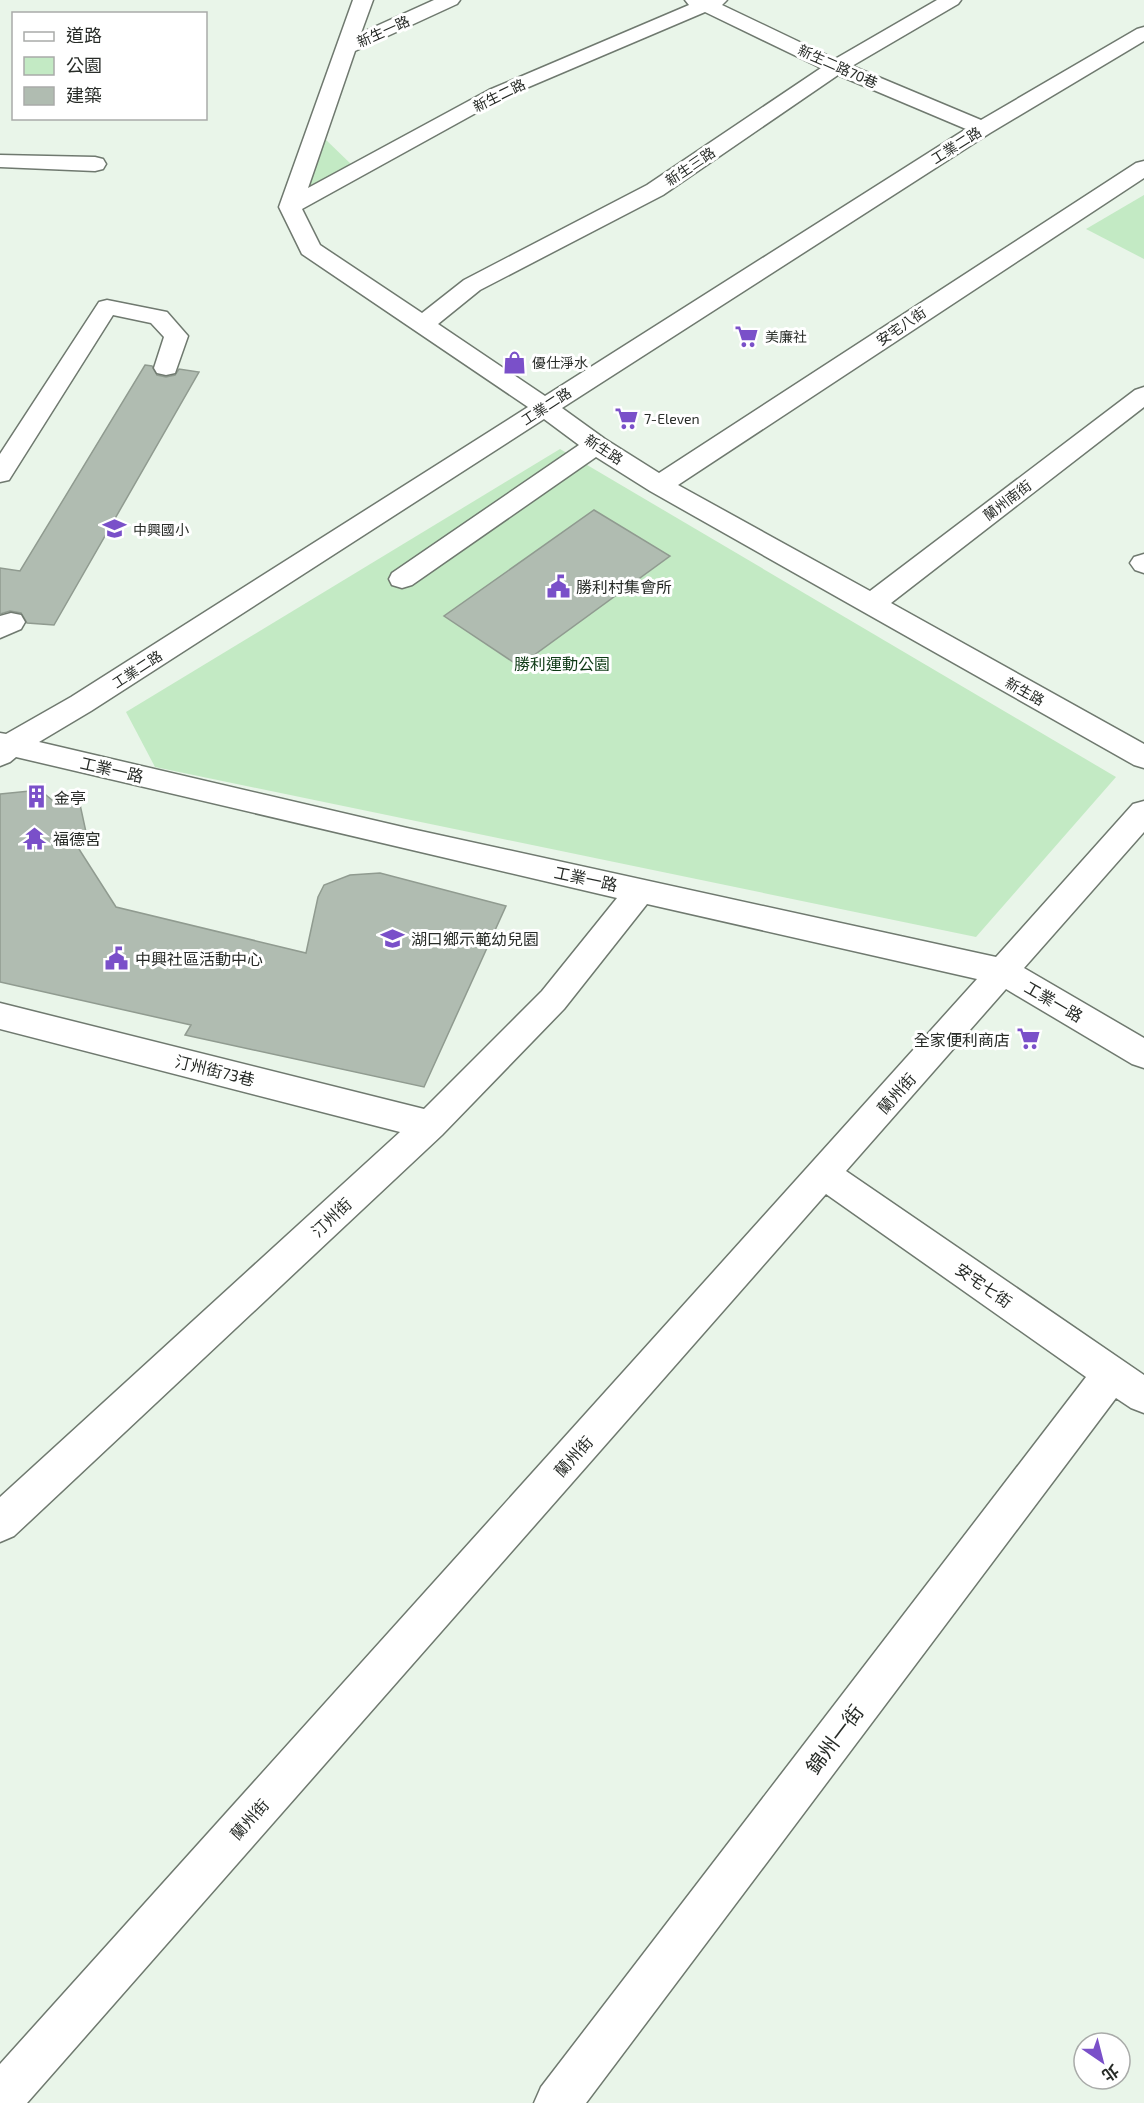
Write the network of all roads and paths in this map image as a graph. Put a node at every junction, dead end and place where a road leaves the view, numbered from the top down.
1 (363, 0) edge
2 (450, 0) edge
3 (951, 0) edge
4 (706, 2) edge
5 (1144, 33) edge
6 (348, 46) junction
7 (836, 67) junction
8 (982, 128) junction
9 (0, 161) edge
10 (95, 164) dead end
11 (1144, 168) edge
12 (290, 207) junction
13 (423, 324) junction
14 (166, 368) dead end
15 (1144, 395) edge
16 (544, 406) junction
17 (596, 445) junction
18 (0, 474) edge
19 (659, 485) junction
20 (402, 579) dead end
21 (871, 604) junction
22 (4, 748) edge
23 (1144, 757) edge
24 (1144, 812) edge
25 (641, 890) junction
26 (1004, 972) junction
27 (0, 1016) edge
28 (1144, 1054) edge
29 (430, 1125) junction
30 (824, 1174) junction
31 (1128, 1385) edge
32 (0, 1523) edge
33 (0, 2098) edge
34 (557, 2103) edge

1 - 6 street
2 - 6 street, 新生一路
3 - 7 street, 新生三路
4 - 7 street, 新生二路70巷
4 - 12 street, 新生二路
5 - 8 street, 工業二路
6 - 12 street
7 - 8 street, 新生二路70巷
7 - 13 street, 新生三路
8 - 16 street, 工業二路
9 - 10 street
11 - 19 street, 安宅八街
12 - 13 street, 新生路
13 - 16 street, 新生路
14 - 18 street
15 - 21 street, 蘭州南街
16 - 17 street, 新生路
16 - 22 street, 工業二路
17 - 19 street, 新生路
17 - 20 street
19 - 21 street, 新生路
21 - 23 street, 新生路
22 - 25 street, 工業一路
24 - 26 street, 蘭州街
25 - 26 street, 工業一路
25 - 29 street, 汀州街
26 - 28 street, 工業一路
26 - 30 street, 蘭州街
27 - 29 street, 汀州街73巷
29 - 32 street, 汀州街
30 - 31 street, 安宅七街
30 - 33 street, 蘭州街
31 - 34 street, 錦州一街

